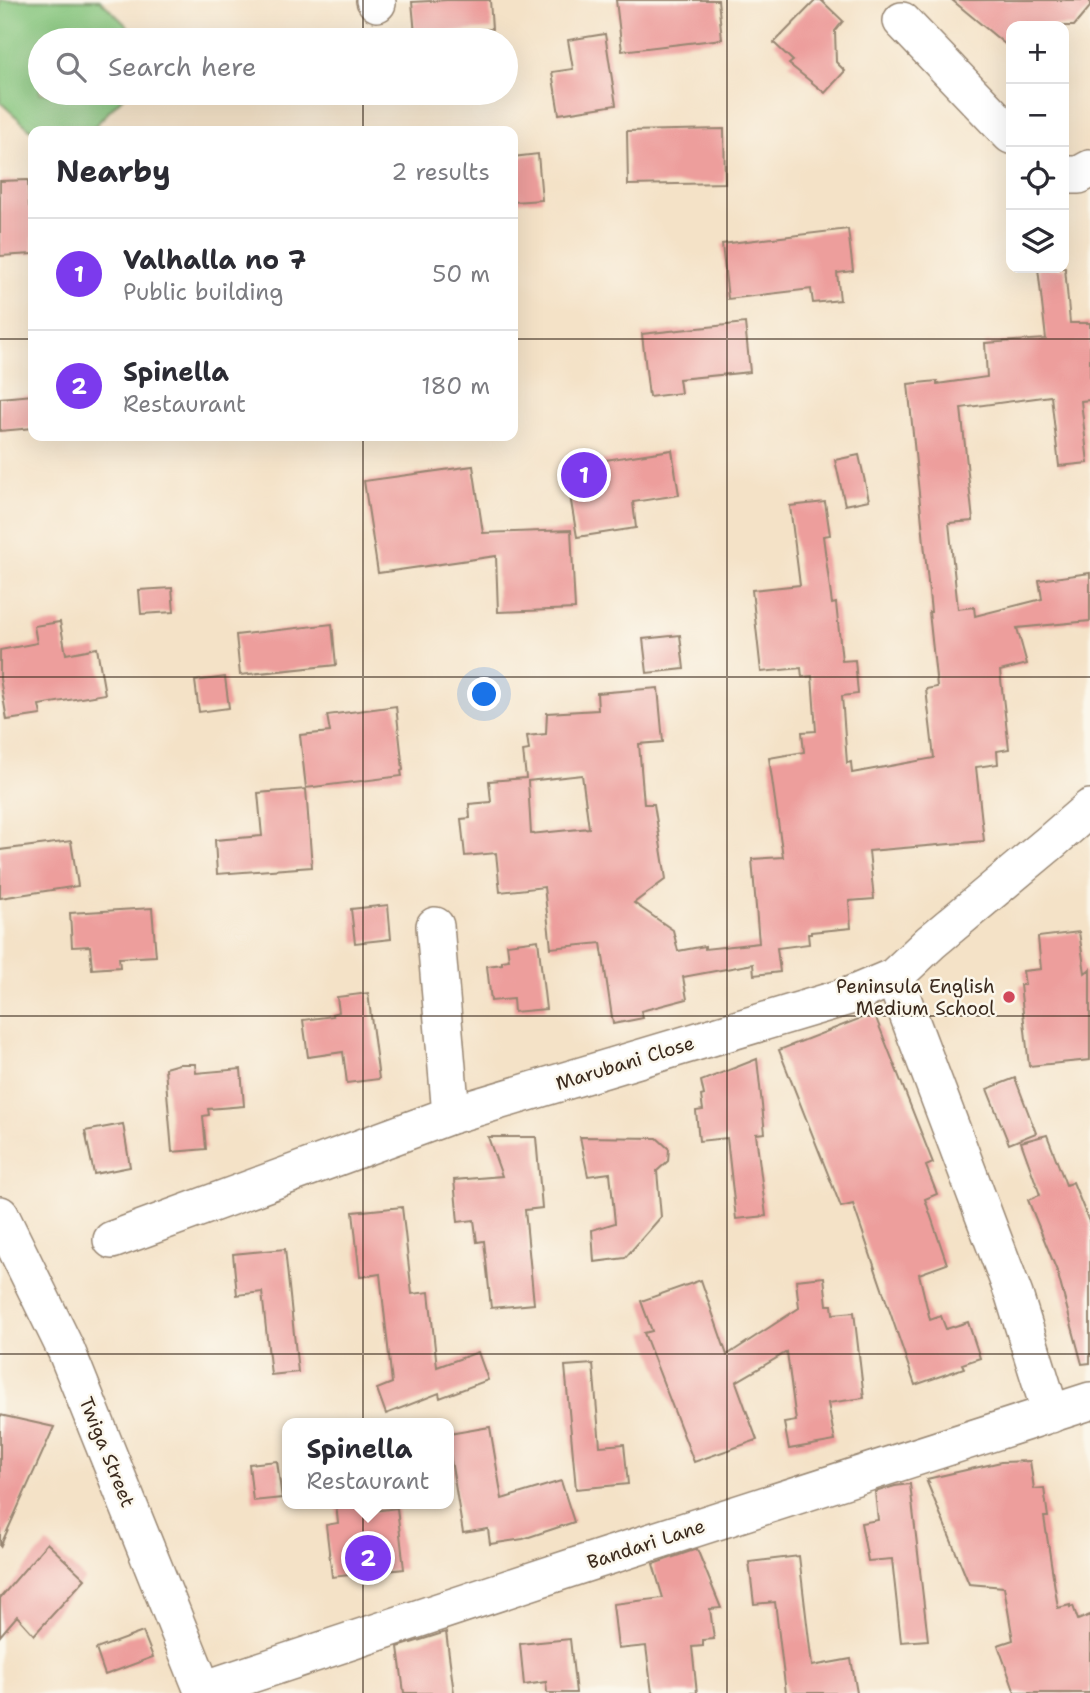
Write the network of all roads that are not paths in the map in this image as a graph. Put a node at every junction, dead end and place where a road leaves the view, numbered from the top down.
1 (902, 21) dead end
2 (1006, 130) edge
3 (1090, 169) edge
4 (1069, 176) edge
5 (1090, 808) edge
6 (435, 926) dead end
7 (894, 977) junction
8 (451, 1115) junction
9 (0, 1215) edge
10 (112, 1240) dead end
11 (1090, 1401) edge
12 (1051, 1414) junction
13 (204, 1692) edge

1 - 2 street
3 - 4 street
5 - 7 street, Marubani Close
6 - 8 street
7 - 8 street, Marubani Close
7 - 12 street
8 - 10 street, Marubani Close
9 - 13 street, Twiga Street
11 - 12 street, Bandari Lane
12 - 13 street, Bandari Lane

